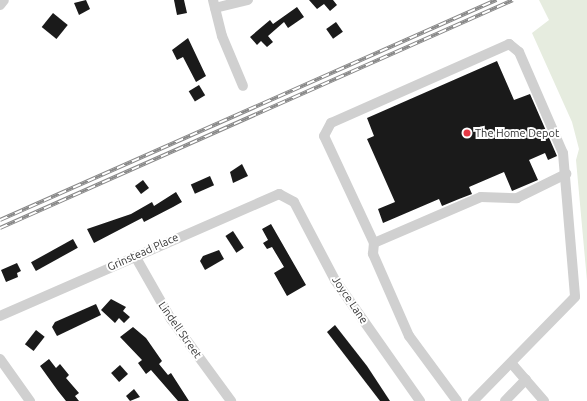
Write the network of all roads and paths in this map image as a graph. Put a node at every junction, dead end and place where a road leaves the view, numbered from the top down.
1 (4, 0) edge
2 (248, 0) edge
3 (214, 4) edge
4 (0, 5) edge
5 (243, 86) dead end
6 (566, 174) junction
7 (286, 196) joint
8 (374, 243) junction
9 (135, 256) junction
10 (0, 316) edge
11 (0, 359) edge
12 (512, 364) junction
13 (526, 379) junction
14 (30, 401) edge
15 (231, 401) edge
16 (420, 401) edge
17 (456, 401) edge
18 (473, 401) edge
19 (505, 401) edge
20 (544, 401) edge

1 - 4 street
2 - 3 street
3 - 5 street
6 - 8 street
6 - 8 street
6 - 12 street
7 - 9 street, Grinstead Place
7 - 16 street, Joyce Lane
8 - 17 street
9 - 10 street, Grinstead Place
9 - 15 street, Lindell Street
11 - 14 street
12 - 13 street
12 - 18 street
13 - 19 street
13 - 20 street

